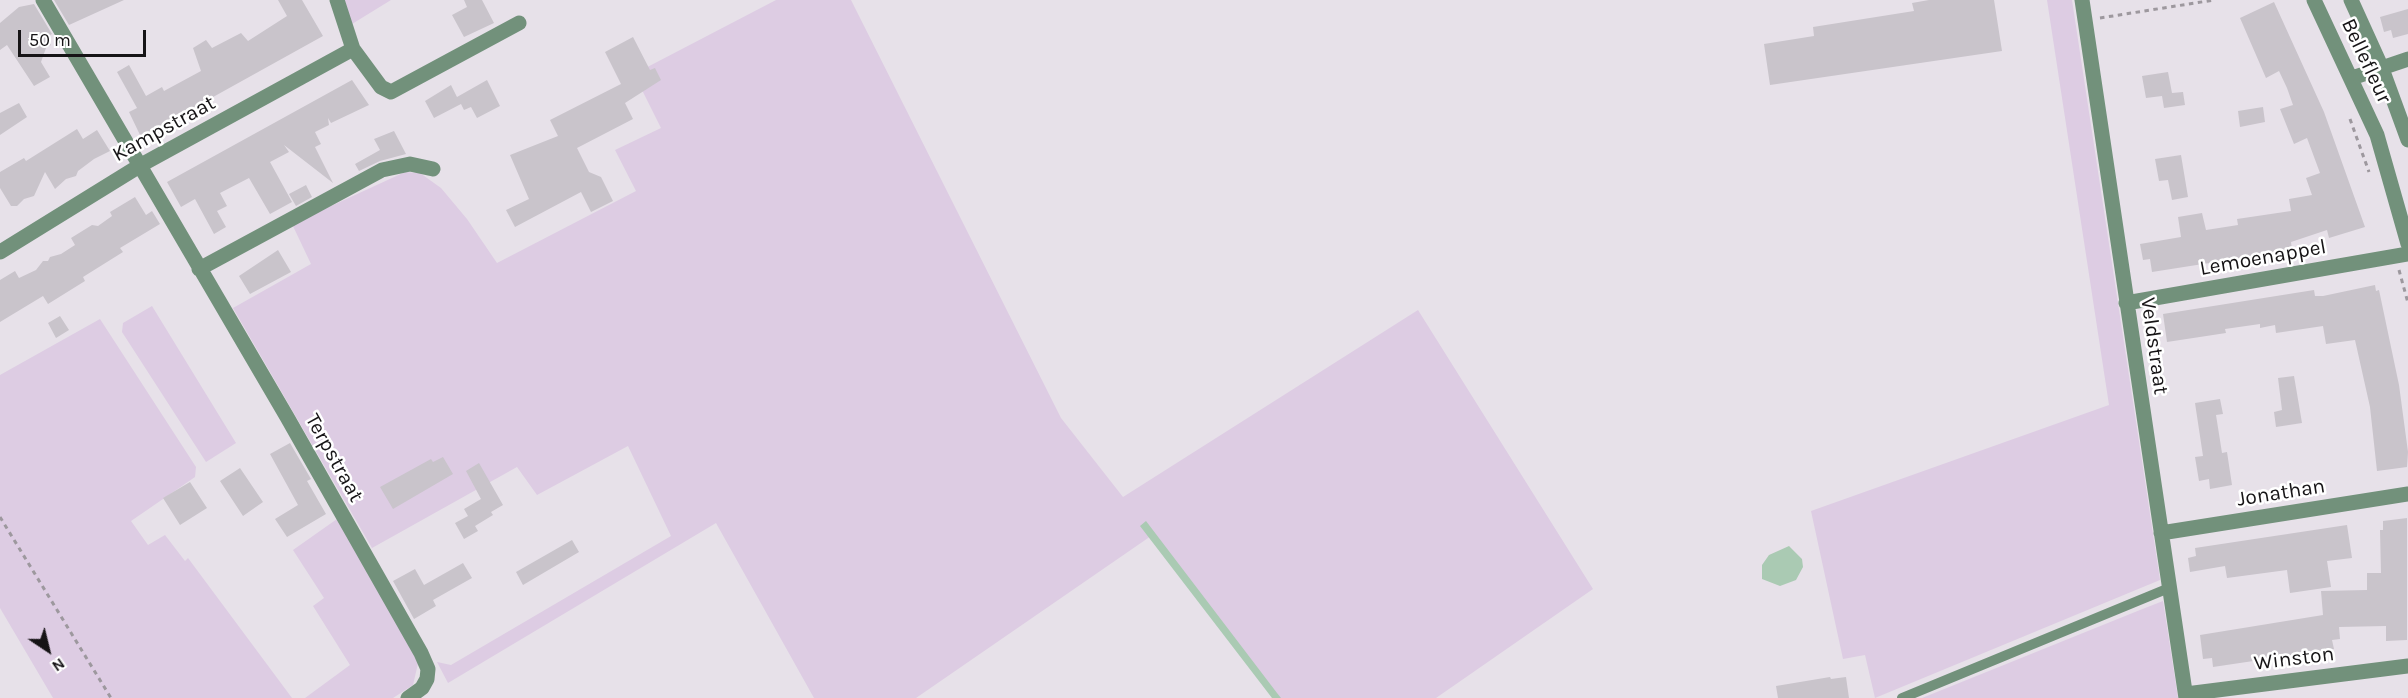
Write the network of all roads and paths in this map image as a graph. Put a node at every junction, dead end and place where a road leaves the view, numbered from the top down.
1 (43, 0) edge
2 (337, 0) edge
3 (2082, 0) edge
4 (2214, 0) edge
5 (2314, 0) edge
6 (2351, 0) edge
7 (2085, 21) junction
8 (519, 23) dead end
9 (353, 50) junction
10 (2408, 59) edge
11 (2381, 66) junction
12 (2352, 78) junction
13 (2346, 110) dead end
14 (2408, 140) edge
15 (141, 165) junction
16 (433, 169) dead end
17 (2371, 178) dead end
18 (2408, 244) edge
19 (0, 252) edge
20 (2402, 255) edge
21 (199, 269) junction
22 (2126, 303) junction
23 (2408, 303) edge
24 (2408, 494) edge
25 (0, 517) edge
26 (2161, 533) junction
27 (2169, 588) junction
28 (2408, 666) edge
29 (2186, 696) edge
30 (111, 698) edge
31 (408, 698) edge
32 (1902, 698) edge

1 - 15 street, Terpstraat
2 - 9 street
3 - 7 street, Veldstraat
4 - 7 path
5 - 12 street, Bellefleur
6 - 11 street
7 - 22 street, Veldstraat
8 - 9 street
9 - 15 street, Kampstraat
10 - 11 street
11 - 12 street
11 - 14 street
12 - 18 street, Bellefleur
13 - 17 path
15 - 19 street, Kampstraat
15 - 21 street, Terpstraat
16 - 21 street
20 - 22 street, Lemoenappel
20 - 23 path
21 - 31 street, Terpstraat
22 - 26 street, Veldstraat
24 - 26 street, Jonathan
25 - 30 path
26 - 27 street, Veldstraat
27 - 29 street, Veldstraat
27 - 32 lane
28 - 29 street, Winston

